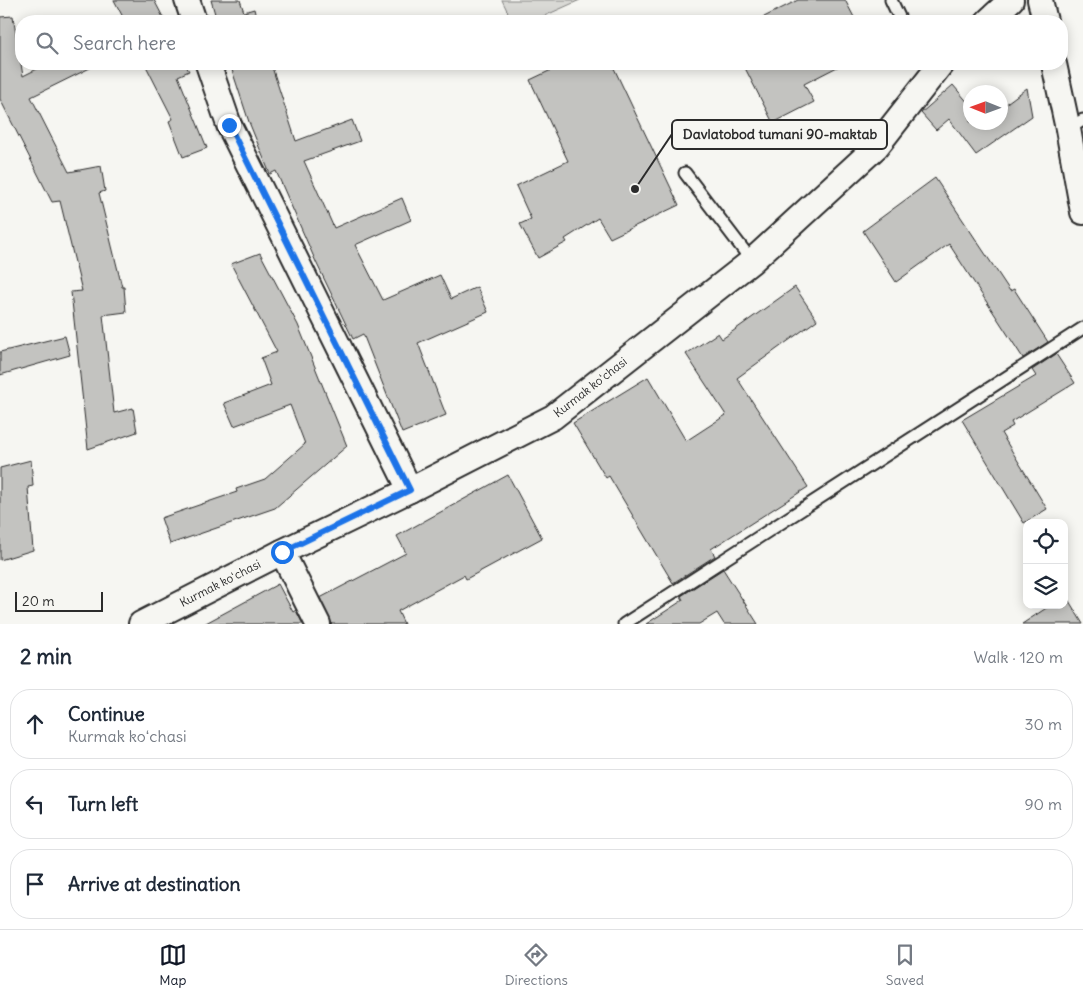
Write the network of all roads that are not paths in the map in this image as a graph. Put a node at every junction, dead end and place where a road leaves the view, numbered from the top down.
1 (187, 0) edge
2 (891, 0) edge
3 (1011, 0) edge
4 (1040, 0) edge
5 (192, 15) edge
6 (898, 15) edge
7 (995, 15) edge
8 (1044, 15) edge
9 (210, 70) edge
10 (936, 70) edge
11 (1056, 70) edge
12 (1076, 124) edge
13 (685, 173) dead end
14 (1083, 212) edge
15 (752, 261) junction
16 (1083, 328) edge
17 (410, 490) junction
18 (282, 552) junction
19 (141, 624) edge
20 (318, 624) edge
21 (624, 624) edge

1 - 5 street
2 - 6 lane
3 - 7 street
4 - 8 street
9 - 17 street
10 - 15 street, Kurmak koʻchasi
11 - 12 street
12 - 14 street
13 - 15 lane
15 - 17 street, Kurmak koʻchasi
16 - 21 lane
17 - 18 street, Kurmak koʻchasi
18 - 19 street, Kurmak koʻchasi
18 - 20 street

